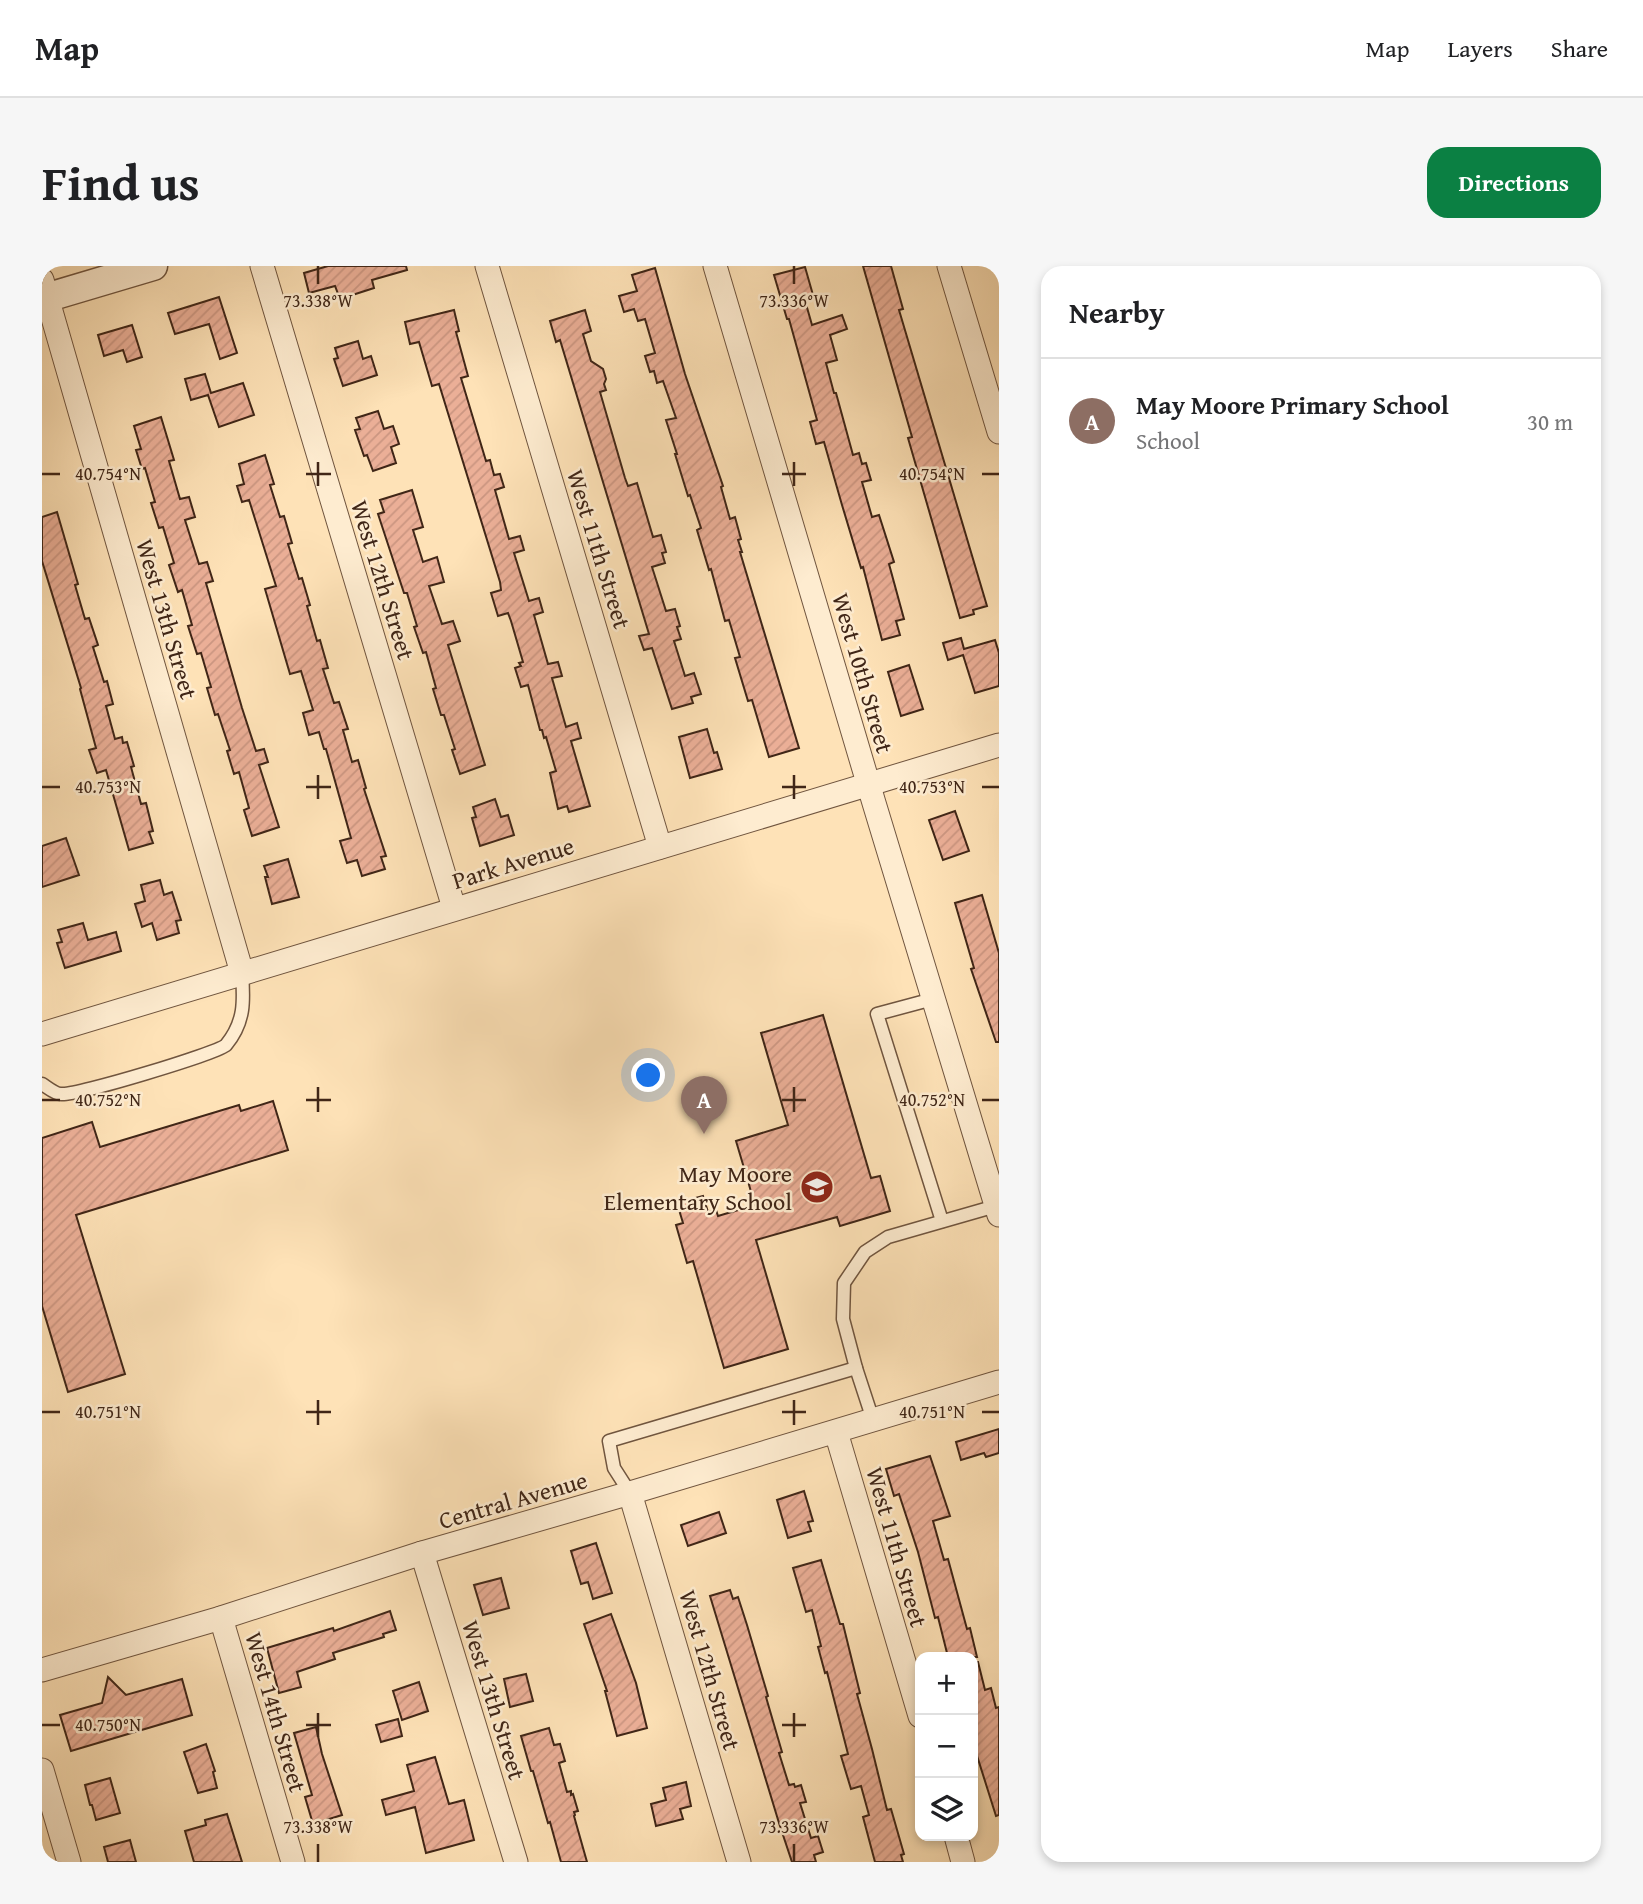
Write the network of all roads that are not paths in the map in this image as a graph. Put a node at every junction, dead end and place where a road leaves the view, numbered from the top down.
1 (153, 266) edge
2 (262, 266) edge
3 (487, 266) edge
4 (715, 266) edge
5 (949, 266) edge
6 (44, 292) edge
7 (999, 432) edge
8 (999, 745) edge
9 (868, 784) junction
10 (660, 847) junction
11 (454, 908) junction
12 (242, 974) junction
13 (933, 999) junction
14 (43, 1031) edge
15 (42, 1084) edge
16 (998, 1210) edge
17 (942, 1221) junction
18 (856, 1368) junction
19 (999, 1382) edge
20 (873, 1420) junction
21 (836, 1432) junction
22 (630, 1493) junction
23 (422, 1553) junction
24 (221, 1618) junction
25 (42, 1670) edge
26 (920, 1715) edge
27 (42, 1770) edge
28 (957, 1841) edge
29 (69, 1862) edge
30 (293, 1862) edge
31 (516, 1862) edge
32 (739, 1862) edge
33 (963, 1862) edge

1 - 6 street
2 - 11 street, West 12th Street
3 - 10 street, West 11th Street
4 - 9 street, West 10th Street
5 - 7 street
6 - 12 street, West 13th Street
8 - 9 street, Park Avenue
9 - 10 street, Park Avenue
9 - 13 street, West 10th Street
10 - 11 street, Park Avenue
11 - 12 street, Park Avenue
12 - 14 street, Park Avenue
12 - 15 lane
13 - 16 street, West 10th Street
13 - 17 lane
16 - 17 lane
17 - 18 lane
18 - 20 lane
18 - 22 lane
19 - 20 street, Central Avenue
20 - 21 street, Central Avenue
21 - 22 street, Central Avenue
21 - 26 street, West 11th Street
22 - 23 street, Central Avenue
22 - 32 street, West 12th Street
23 - 24 street, Central Avenue
23 - 31 street, West 13th Street
24 - 25 street, Central Avenue
24 - 30 street, West 14th Street
27 - 29 street
28 - 33 street

